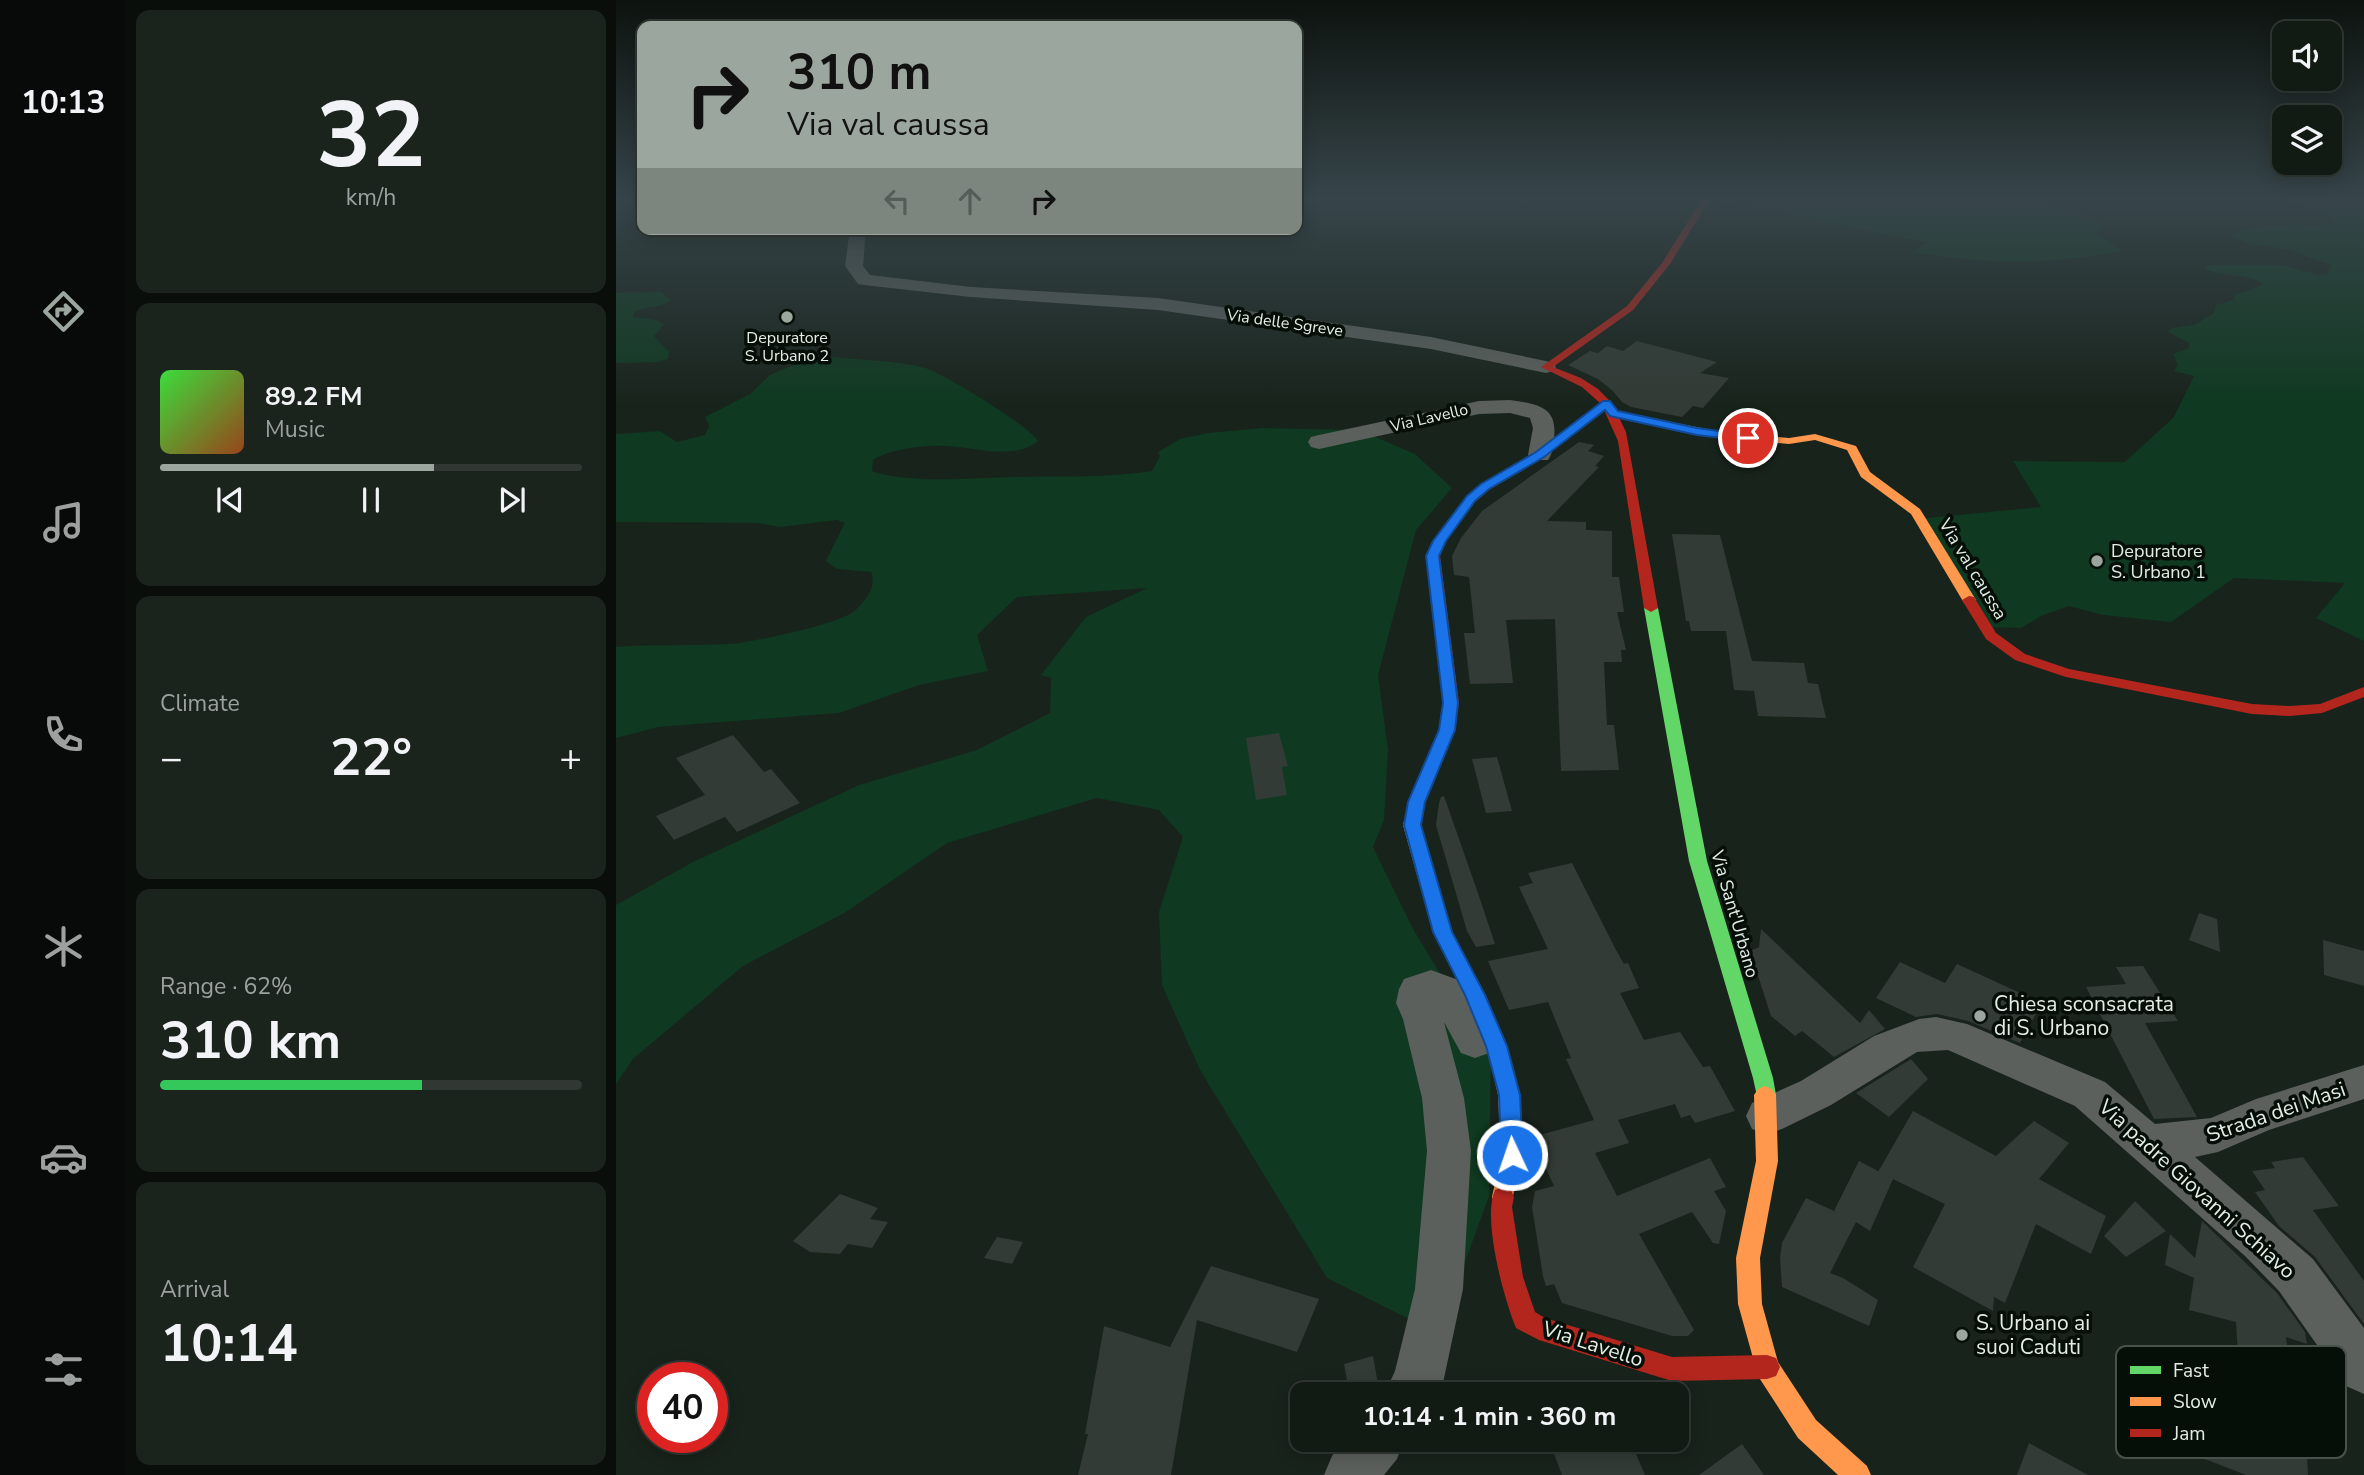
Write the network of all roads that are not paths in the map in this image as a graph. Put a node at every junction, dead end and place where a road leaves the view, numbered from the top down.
1 (855, 268) edge
2 (1661, 268) edge
3 (1546, 367) junction
4 (1610, 409) junction
5 (1319, 442) dead end
6 (1540, 454) junction
7 (2364, 692) edge
8 (1503, 1077) junction
9 (2364, 1082) edge
10 (1767, 1116) junction
11 (2145, 1143) junction
12 (1767, 1367) junction
13 (2364, 1369) edge
14 (1418, 1382) edge
15 (1369, 1452) edge
16 (1351, 1475) edge
17 (1857, 1475) edge

1 - 3 street, Via delle Sgreve
2 - 3 street
3 - 4 street
4 - 6 street, Via Lavello
4 - 7 street, Via val caussa
4 - 10 street, Via Sant'Urbano
5 - 6 street, Via Lavello
6 - 8 street, Via Lavello
8 - 12 street, Via Lavello
8 - 14 street
9 - 11 street, Strada dei Masi
10 - 11 street, Via padre Giovanni Schiavo
10 - 12 street, Via Sant'Urbano
11 - 13 street, Via padre Giovanni Schiavo
12 - 17 street, Via Sant'Urbano
15 - 16 street

